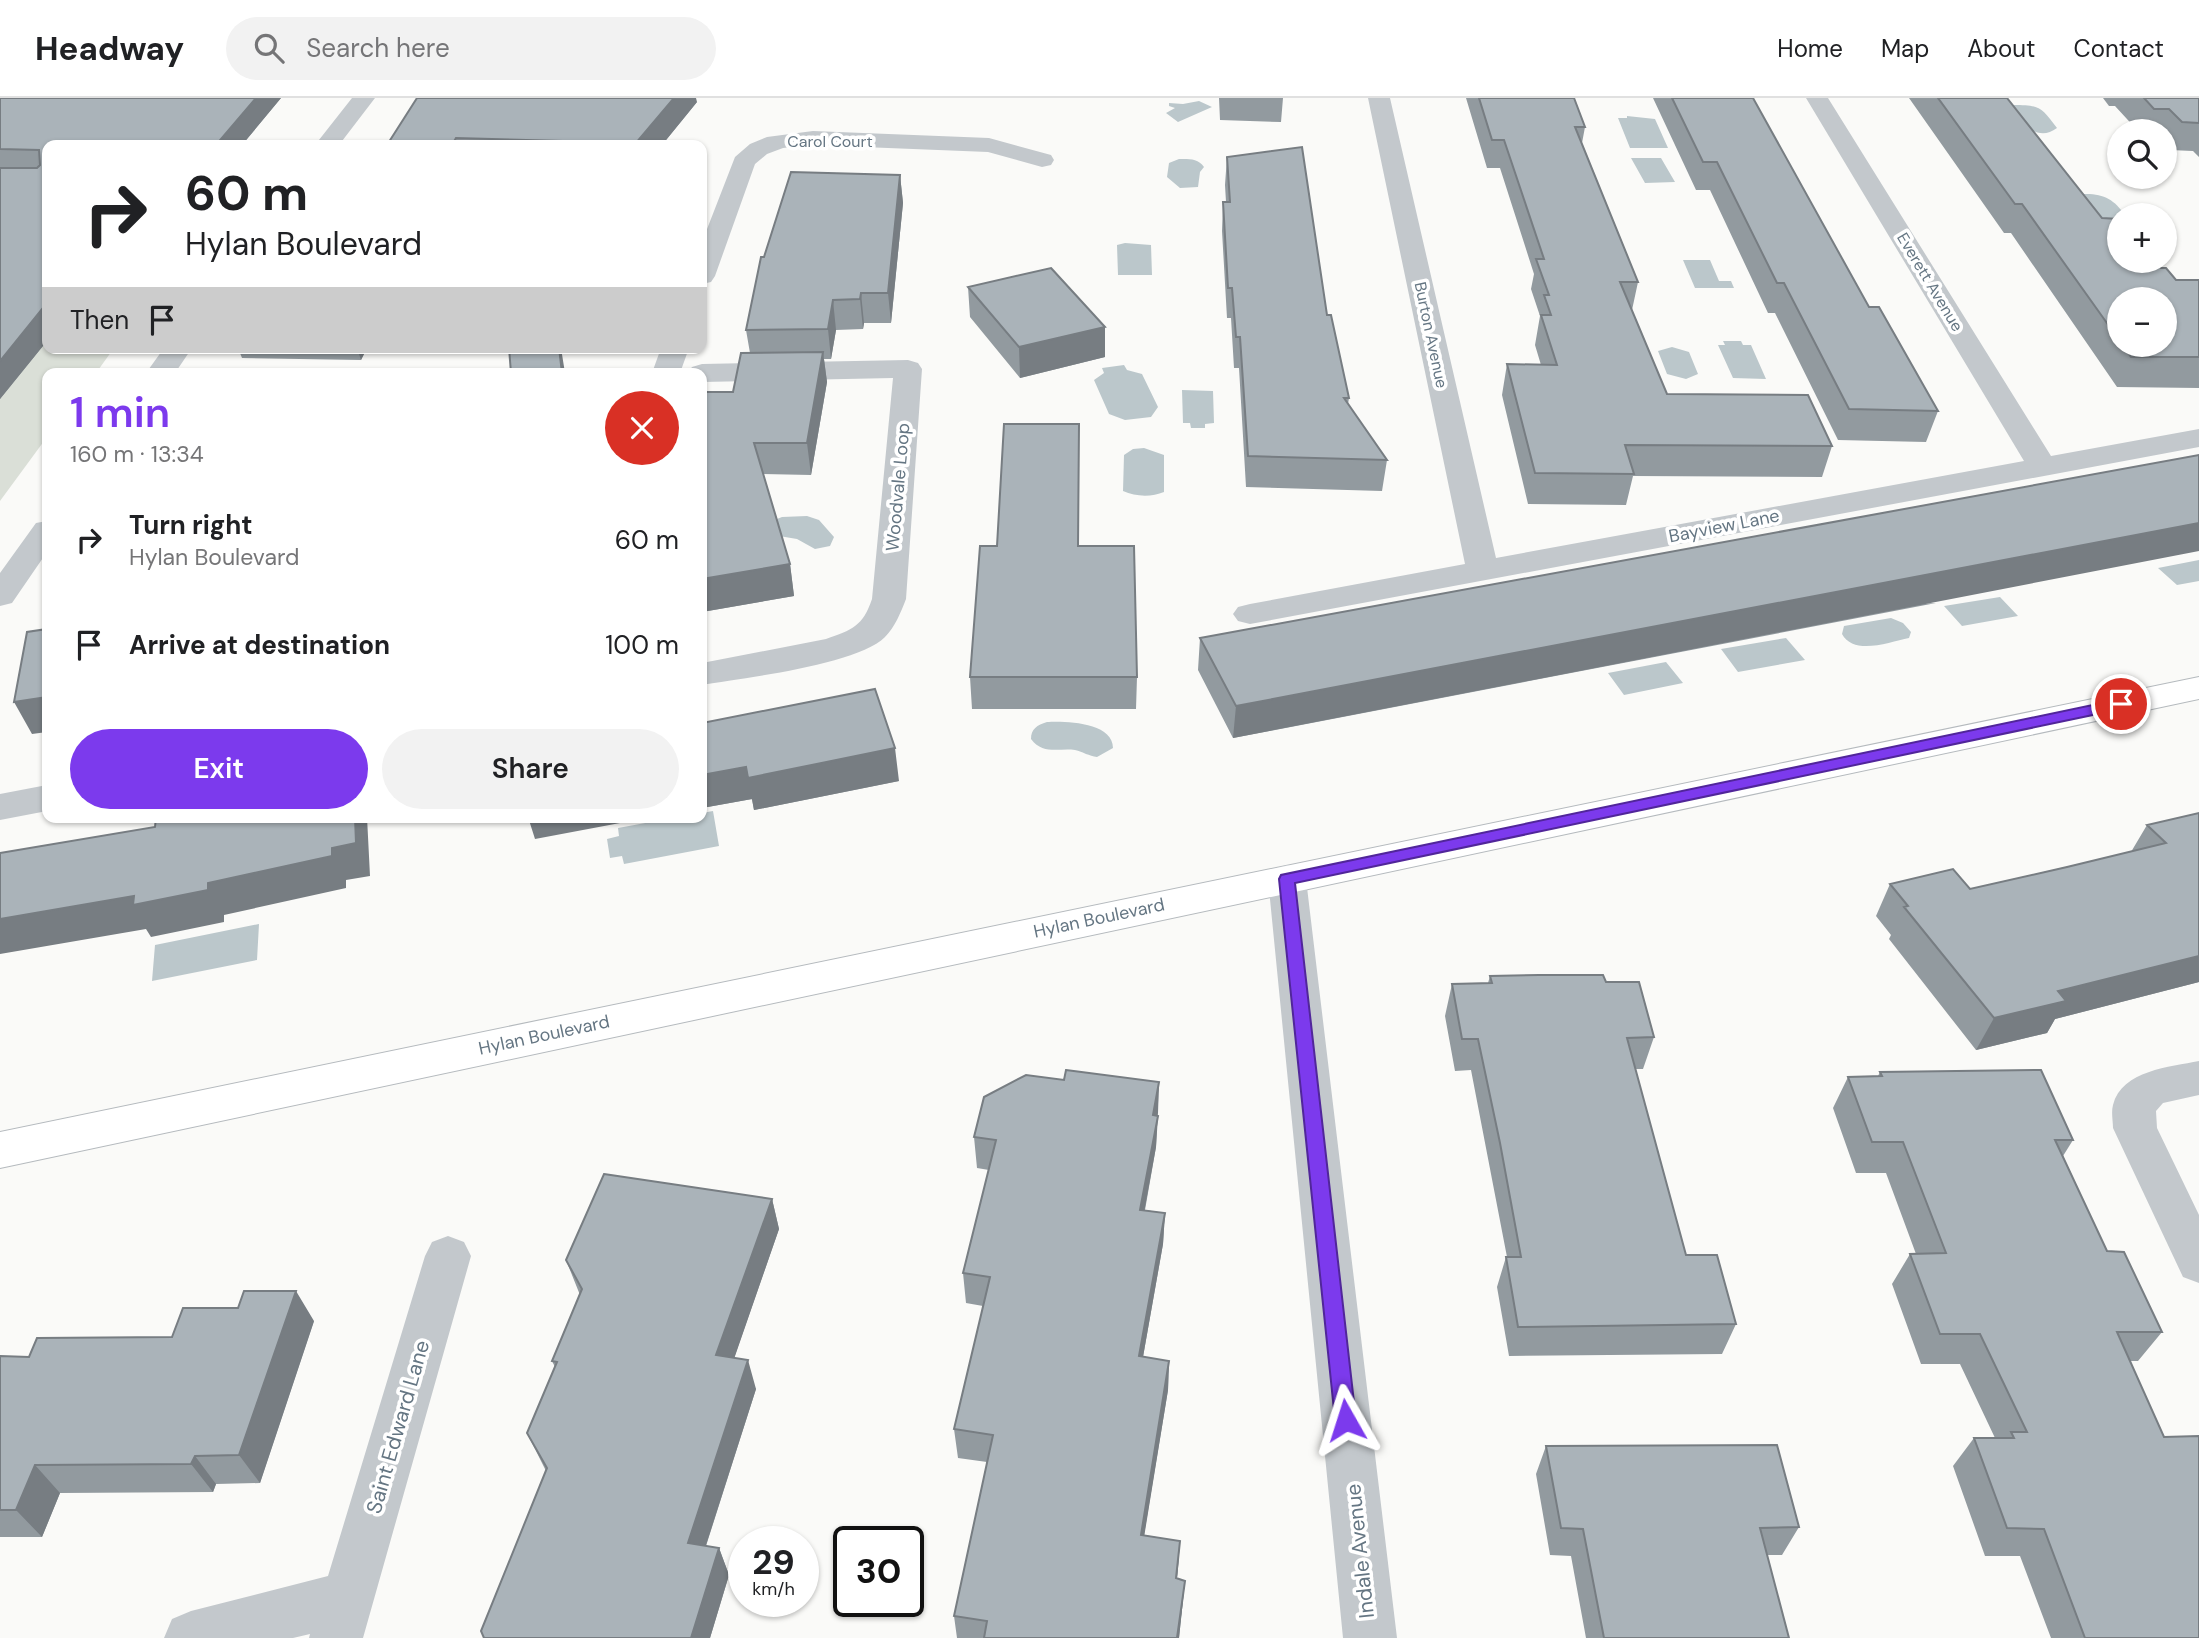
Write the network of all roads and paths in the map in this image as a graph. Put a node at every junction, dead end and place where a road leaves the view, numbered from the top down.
1 (363, 98) edge
2 (1379, 98) edge
3 (1818, 98) edge
4 (331, 140) edge
5 (1042, 160) dead end
6 (707, 262) edge
7 (707, 373) edge
8 (2199, 438) edge
9 (2042, 466) junction
10 (42, 537) edge
11 (1483, 572) junction
12 (0, 596) edge
13 (1250, 614) dead end
14 (707, 673) edge
15 (2199, 688) edge
16 (42, 799) edge
17 (0, 807) edge
18 (1287, 879) junction
19 (2199, 1078) edge
20 (0, 1150) edge
21 (448, 1256) dead end
22 (2199, 1263) edge
23 (342, 1618) edge
24 (191, 1638) edge
25 (1370, 1638) edge

1 - 4 street
2 - 11 street, Burton Avenue
3 - 9 street, Everett Avenue
5 - 6 street, Carol Court
7 - 14 street, Woodvale Loop
8 - 9 street, Bayview Lane
9 - 11 street, Bayview Lane
10 - 12 street
11 - 13 street, Bayview Lane
15 - 18 main road, Hylan Boulevard
16 - 17 street
18 - 20 main road, Hylan Boulevard
18 - 25 street, Indale Avenue
19 - 22 street
21 - 23 street, Saint Edward Lane
23 - 24 street, Saint Edward Lane

